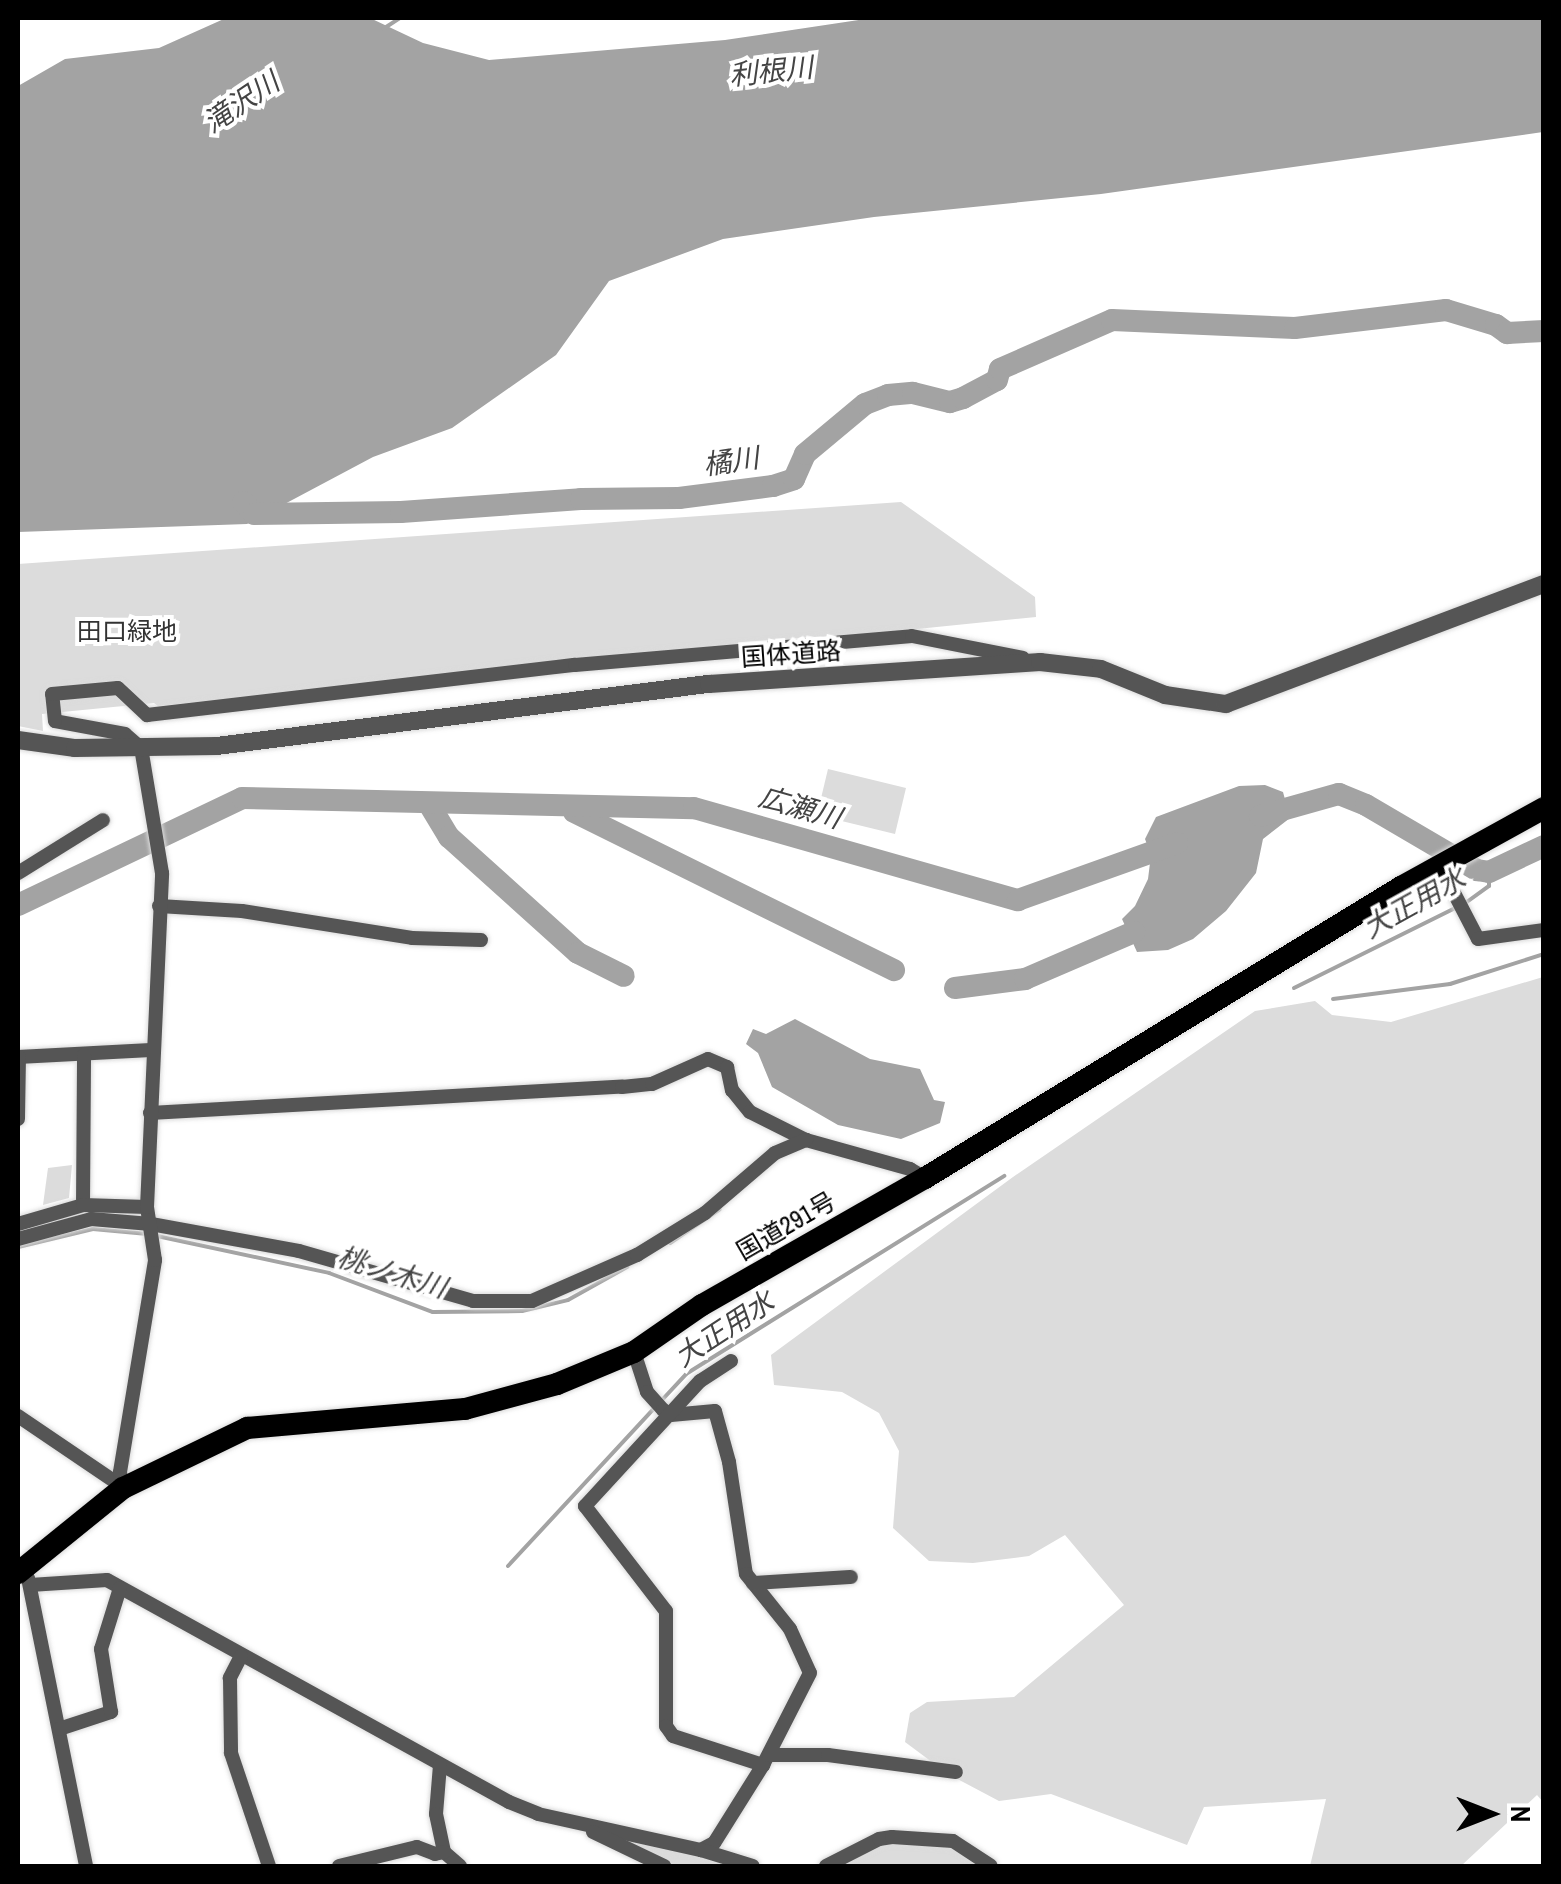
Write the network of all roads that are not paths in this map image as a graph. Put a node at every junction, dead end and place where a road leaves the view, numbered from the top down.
1 (1544, 584) edge
2 (1040, 662) junction
3 (18, 740) edge
4 (140, 748) junction
5 (1544, 808) edge
6 (103, 820) dead end
7 (1450, 860) junction
8 (18, 873) edge
9 (158, 906) junction
10 (1544, 930) edge
11 (481, 940) dead end
12 (151, 1050) junction
13 (84, 1055) junction
14 (18, 1057) edge
15 (150, 1112) junction
16 (18, 1118) edge
17 (806, 1140) junction
18 (924, 1178) junction
19 (83, 1204) junction
20 (147, 1207) junction
21 (18, 1224) edge
22 (151, 1224) junction
23 (18, 1239) edge
24 (634, 1352) junction
25 (730, 1361) dead end
26 (667, 1412) junction
27 (18, 1416) edge
28 (124, 1488) junction
29 (24, 1575) edge
30 (852, 1577) dead end
31 (753, 1583) junction
32 (120, 1588) junction
33 (241, 1656) junction
34 (59, 1729) junction
35 (766, 1760) junction
36 (440, 1764) junction
37 (956, 1772) dead end
38 (575, 1822) junction
39 (701, 1850) junction
40 (444, 1852) junction
41 (86, 1866) edge
42 (269, 1866) edge
43 (339, 1866) edge
44 (460, 1866) edge
45 (664, 1866) edge
46 (753, 1866) edge
47 (826, 1866) edge
48 (991, 1866) edge

1 - 2 street, 国体道路
2 - 4 street, 国体道路
2 - 4 street
3 - 4 street, 国体道路
4 - 9 street
5 - 7 highway, 国道291号
6 - 8 street
7 - 10 street
7 - 18 highway, 国道291号
9 - 11 street
9 - 12 street
12 - 13 street
12 - 15 street
13 - 14 street
13 - 19 street
14 - 16 street
15 - 17 street
15 - 20 street
17 - 18 street
17 - 22 street
18 - 24 highway, 国道291号
19 - 20 street
19 - 21 street
20 - 22 street
22 - 23 street
22 - 28 street
24 - 26 street
24 - 28 highway, 国道291号
25 - 26 street
26 - 31 street
26 - 35 street
27 - 28 street
28 - 29 highway, 国道291号
29 - 32 street
29 - 34 street
30 - 31 street
31 - 35 street
32 - 33 street
32 - 34 street
33 - 36 street
33 - 42 street
34 - 41 street
35 - 37 street
35 - 39 street
36 - 38 street
36 - 40 street
38 - 39 street
38 - 45 street
39 - 46 street
40 - 43 street
40 - 44 street
47 - 48 street

